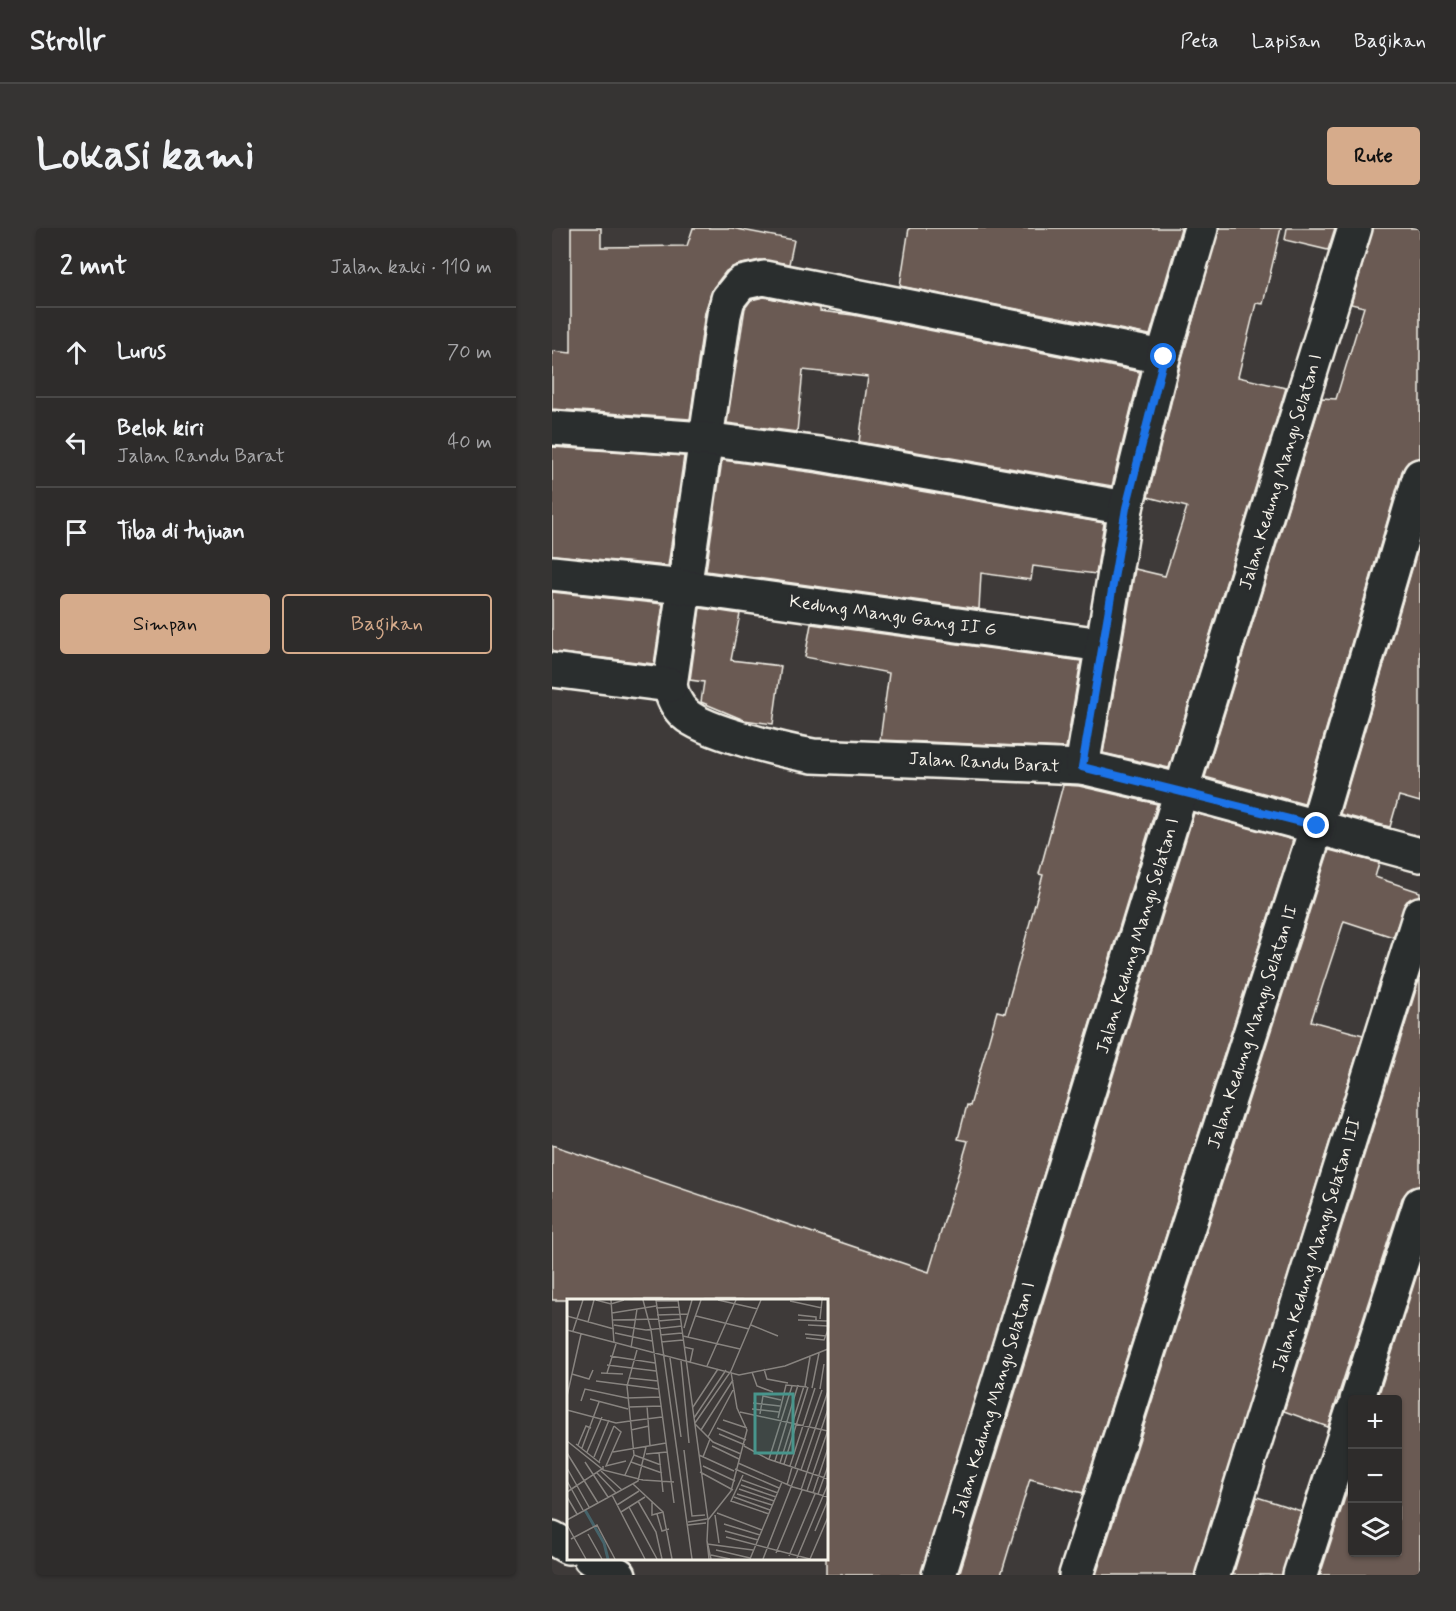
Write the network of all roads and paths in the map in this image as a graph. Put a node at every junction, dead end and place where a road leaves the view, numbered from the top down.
1 (1202, 228) edge
2 (1355, 228) edge
3 (1164, 357) junction
4 (552, 428) edge
5 (704, 439) junction
6 (1420, 476) edge
7 (1126, 508) junction
8 (552, 573) edge
9 (684, 587) junction
10 (1102, 645) junction
11 (552, 670) edge
12 (670, 685) junction
13 (1082, 767) junction
14 (1183, 791) junction
15 (1317, 826) junction
16 (1420, 855) edge
17 (1420, 914) edge
18 (1420, 1203) edge
19 (1359, 1395) edge
20 (1348, 1428) edge
21 (552, 1538) edge
22 (567, 1546) edge
23 (594, 1560) edge
24 (620, 1575) edge
25 (939, 1575) edge
26 (1076, 1575) edge
27 (1213, 1575) edge
28 (1300, 1575) edge

1 - 3 street
2 - 14 street, Jalan Kedung Mangu Selatan I
3 - 5 street
3 - 7 street
4 - 5 street
5 - 7 street
5 - 9 street
6 - 15 street, Jalan Kedung Mangu Selatan II
7 - 10 street
8 - 9 street, Kedung Mangu Gang II G
9 - 10 street, Kedung Mangu Gang II G
9 - 12 street
10 - 13 street
11 - 12 street
12 - 13 street, Jalan Randu Barat
13 - 14 street, Jalan Randu Barat
14 - 15 street, Jalan Randu Barat
14 - 25 street, Jalan Kedung Mangu Selatan I
15 - 16 street, Jalan Randu Barat
15 - 26 street, Jalan Kedung Mangu Selatan II
17 - 27 street, Jalan Kedung Mangu Selatan III
18 - 19 street
20 - 28 street
21 - 22 street
23 - 24 street

